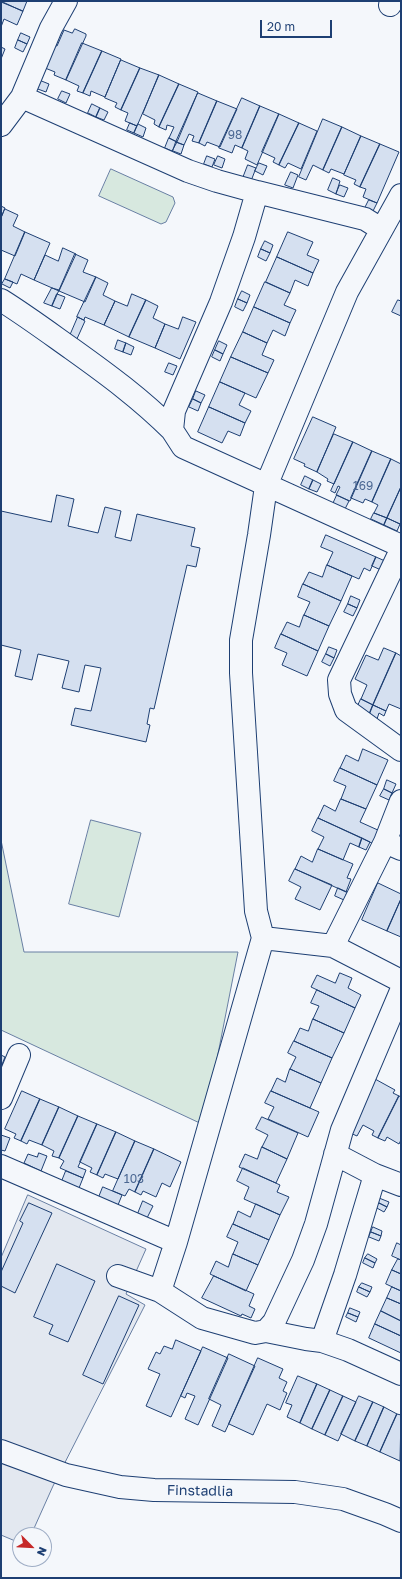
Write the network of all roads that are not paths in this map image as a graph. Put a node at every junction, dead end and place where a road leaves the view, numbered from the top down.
1 (66, 1) edge
2 (22, 97) junction
3 (1, 124) edge
4 (257, 192) junction
5 (401, 195) edge
6 (381, 229) junction
7 (1, 300) edge
8 (172, 430) junction
9 (266, 486) junction
10 (401, 546) edge
11 (401, 550) edge
12 (401, 750) edge
13 (401, 801) edge
14 (393, 845) edge
15 (263, 938) junction
16 (333, 946) junction
17 (401, 981) edge
18 (401, 991) edge
19 (19, 1055) dead end
20 (1, 1098) edge
21 (335, 1154) junction
22 (1, 1166) edge
23 (375, 1175) junction
24 (401, 1185) edge
25 (176, 1242) junction
26 (118, 1276) dead end
27 (160, 1291) junction
28 (266, 1331) junction
29 (322, 1341) junction
30 (401, 1374) edge
31 (1, 1451) edge
32 (401, 1521) edge

1 - 2 street
2 - 3 street
2 - 4 street
4 - 6 street
4 - 8 street
5 - 6 street
6 - 9 street
7 - 8 street
8 - 9 street
9 - 10 street
9 - 15 street
11 - 12 street
13 - 14 street
14 - 16 street
15 - 16 street
15 - 25 street
16 - 17 street
18 - 21 street
19 - 20 street
21 - 23 street
21 - 28 street
22 - 25 street
23 - 24 street
23 - 29 street
25 - 27 street
26 - 27 street
27 - 28 street
28 - 29 street
29 - 30 street
31 - 32 street, Finstadlia

